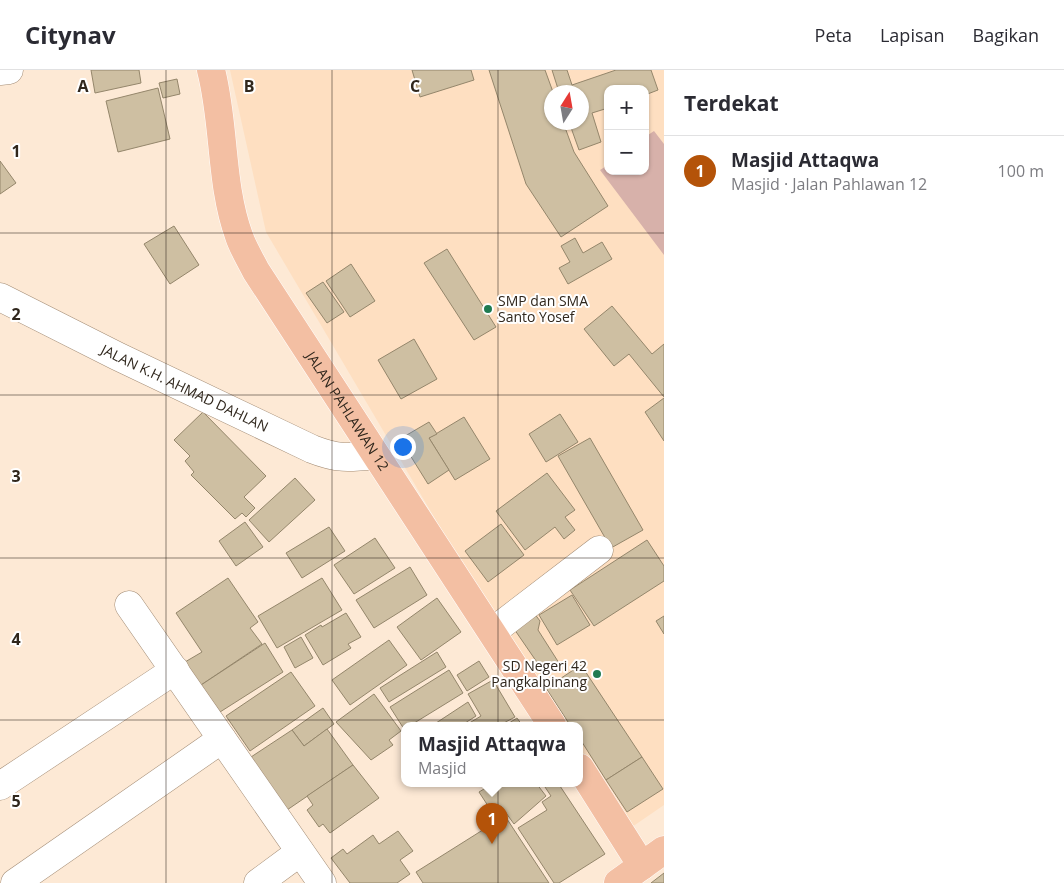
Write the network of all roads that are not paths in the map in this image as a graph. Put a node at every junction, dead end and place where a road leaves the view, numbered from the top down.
1 (9, 70) edge
2 (211, 70) edge
3 (0, 71) edge
4 (0, 297) edge
5 (375, 455) junction
6 (599, 550) dead end
7 (129, 605) dead end
8 (492, 632) junction
9 (175, 670) junction
10 (550, 722) edge
11 (222, 739) junction
12 (583, 773) edge
13 (0, 786) edge
14 (664, 850) edge
15 (300, 852) junction
16 (642, 866) junction
17 (15, 883) edge
18 (258, 883) edge
19 (322, 883) edge
20 (618, 883) edge

1 - 3 street
2 - 5 main road, JALAN PAHLAWAN 12
4 - 5 street, JALAN K.H. AHMAD DAHLAN
5 - 8 main road, JALAN PAHLAWAN 12
6 - 8 street
7 - 9 street
8 - 10 main road, JALAN PAHLAWAN 12
9 - 11 street
9 - 13 street
11 - 15 street
11 - 17 street
12 - 16 main road
14 - 16 main road
15 - 18 street
15 - 19 street
16 - 20 main road

